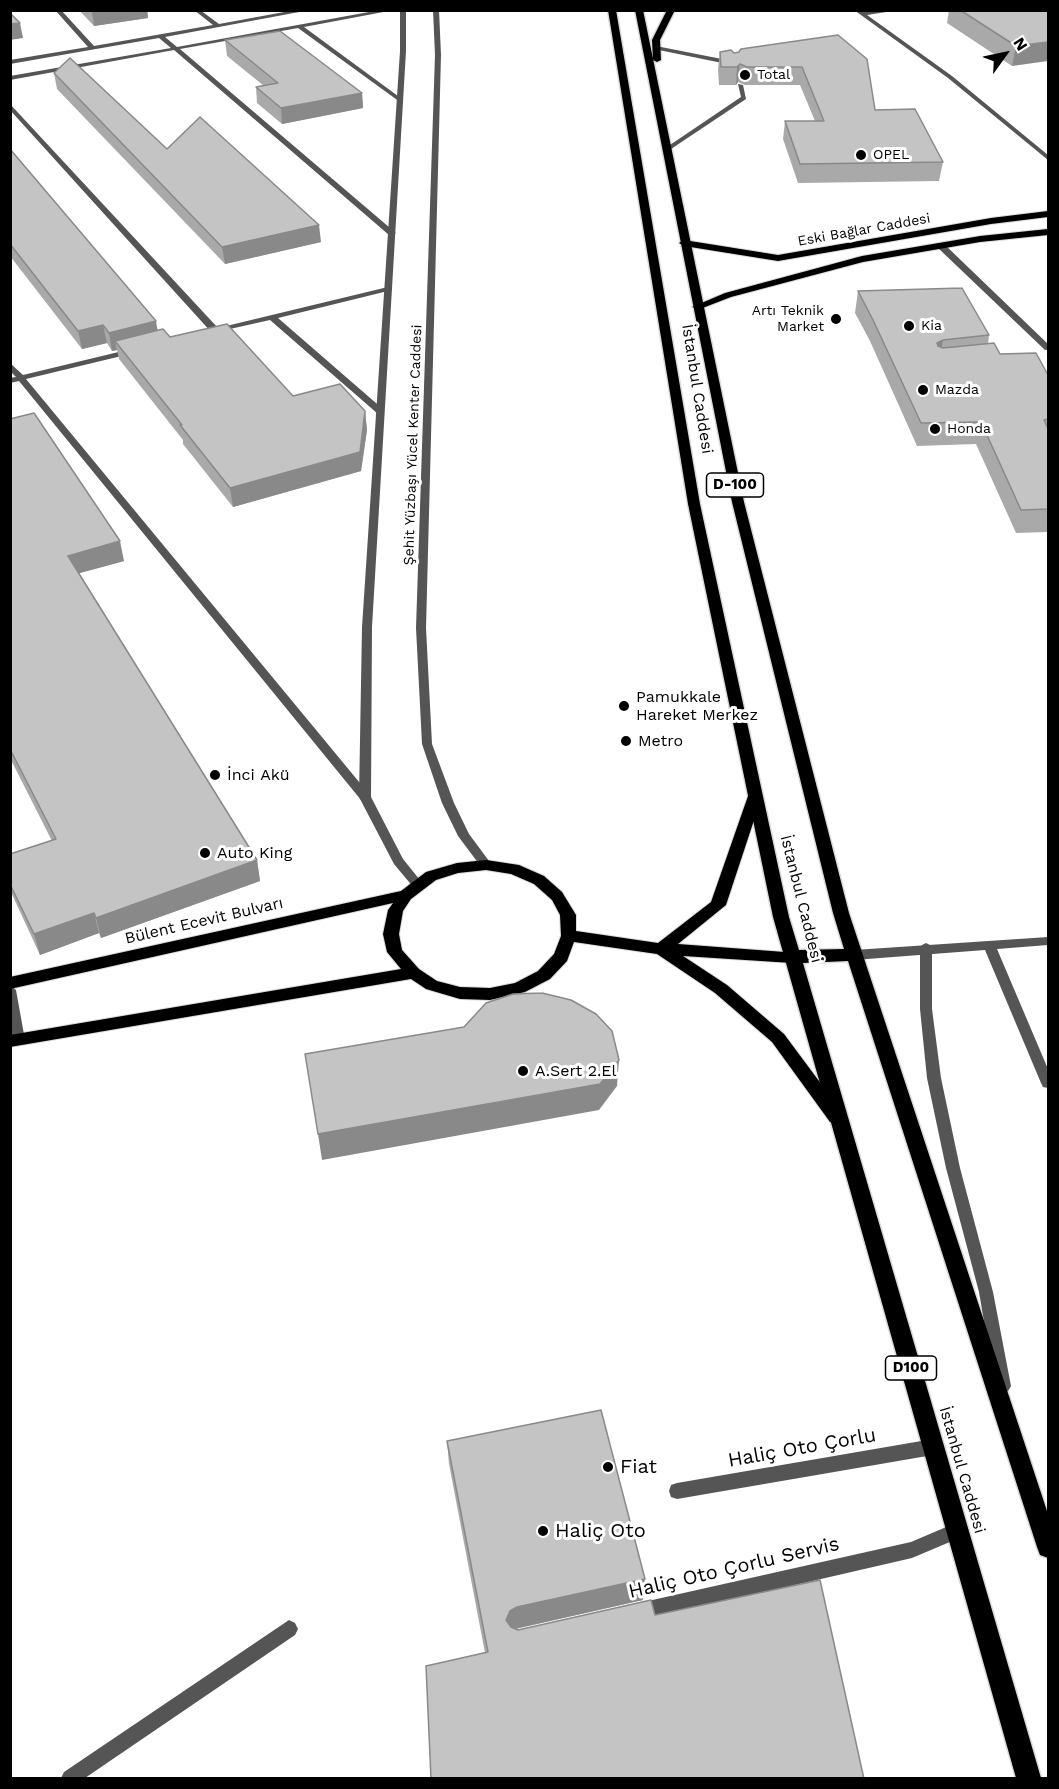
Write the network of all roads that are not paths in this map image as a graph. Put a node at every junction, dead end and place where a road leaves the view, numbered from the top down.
1 (57, 10) edge
2 (196, 10) edge
3 (308, 10) edge
4 (392, 10) edge
5 (403, 10) edge
6 (436, 10) edge
7 (606, 10) edge
8 (612, 10) edge
9 (639, 10) edge
10 (671, 10) edge
11 (897, 10) edge
12 (858, 12) edge
13 (218, 26) junction
14 (300, 27) junction
15 (616, 32) junction
16 (160, 36) junction
17 (93, 48) junction
18 (176, 48) junction
19 (656, 48) junction
20 (10, 62) edge
21 (734, 67) edge
22 (10, 78) edge
23 (740, 85) edge
24 (400, 100) junction
25 (10, 106) edge
26 (659, 112) junction
27 (666, 150) junction
28 (1048, 158) edge
29 (1048, 214) edge
30 (1048, 232) edge
31 (392, 233) junction
32 (684, 243) junction
33 (940, 245) junction
34 (389, 288) junction
35 (697, 307) junction
36 (272, 317) junction
37 (216, 330) junction
38 (205, 333) edge
39 (1048, 348) edge
40 (135, 350) edge
41 (1048, 356) edge
42 (1038, 357) edge
43 (10, 365) edge
44 (15, 380) edge
45 (381, 412) junction
46 (755, 796) junction
47 (365, 797) junction
48 (486, 865) junction
49 (418, 885) junction
50 (406, 895) junction
51 (569, 936) junction
52 (1048, 941) edge
53 (989, 945) junction
54 (926, 948) junction
55 (661, 949) junction
56 (854, 955) junction
57 (792, 957) junction
58 (413, 973) junction
59 (10, 983) edge
60 (10, 990) edge
61 (14, 1041) edge
62 (1048, 1083) edge
63 (840, 1122) junction
64 (1014, 1443) junction
65 (933, 1447) junction
66 (677, 1491) dead end
67 (958, 1530) junction
68 (1048, 1547) edge
69 (622, 1616) edge
70 (289, 1629) dead end
71 (70, 1779) edge
72 (1029, 1779) edge

1 - 17 street
2 - 13 street
3 - 13 street
4 - 14 street
5 - 24 street, Şehit Yüzbaşı Yücel Kenter Caddesi
6 - 48 street, Şehit Yüzbaşı Yücel Kenter Caddesi
7 - 15 highway
8 - 15 highway, İstanbul Caddesi / D100
9 - 26 highway, İstanbul Caddesi / D-100
10 - 19 highway
11 - 12 street
12 - 28 street
13 - 16 street
14 - 18 street
14 - 24 street
15 - 46 highway, İstanbul Caddesi / D100
16 - 17 street
16 - 18 street
17 - 20 street
18 - 22 street
18 - 31 street
19 - 21 street
19 - 26 highway
23 - 27 street
24 - 31 street, Şehit Yüzbaşı Yücel Kenter Caddesi
25 - 37 street
26 - 27 highway, İstanbul Caddesi / D-100
27 - 32 highway, İstanbul Caddesi / D-100
29 - 32 main road, Eski Bağlar Caddesi
30 - 33 main road, Eski Bağlar Caddesi
31 - 34 street, Şehit Yüzbaşı Yücel Kenter Caddesi
32 - 35 highway, İstanbul Caddesi / D-100
33 - 35 main road, Eski Bağlar Caddesi
33 - 39 street
34 - 36 street
34 - 45 street, Şehit Yüzbaşı Yücel Kenter Caddesi
35 - 56 highway, İstanbul Caddesi / D-100
36 - 37 street
36 - 45 street
37 - 38 street
40 - 44 street
41 - 42 street
43 - 44 street
44 - 47 street
45 - 47 street, Şehit Yüzbaşı Yücel Kenter Caddesi
46 - 55 main road
46 - 57 highway, İstanbul Caddesi / D100
47 - 49 street
48 - 49 main road
48 - 51 main road
49 - 50 main road
50 - 58 main road
50 - 59 main road, Bülent Ecevit Bulvarı
51 - 55 main road
51 - 58 main road
52 - 53 street
53 - 54 street
53 - 62 street
54 - 56 street
54 - 64 street
55 - 57 main road
55 - 63 main road
56 - 57 highway
56 - 64 highway, İstanbul Caddesi
57 - 63 highway, İstanbul Caddesi / D100
58 - 61 main road
60 - 61 street
63 - 65 highway, İstanbul Caddesi / D100
64 - 68 highway, İstanbul Caddesi
65 - 66 street, Haliç Oto Çorlu
65 - 67 highway, İstanbul Caddesi / D100
67 - 69 street, Haliç Oto Çorlu Servis
67 - 72 highway, İstanbul Caddesi / D100
70 - 71 street

